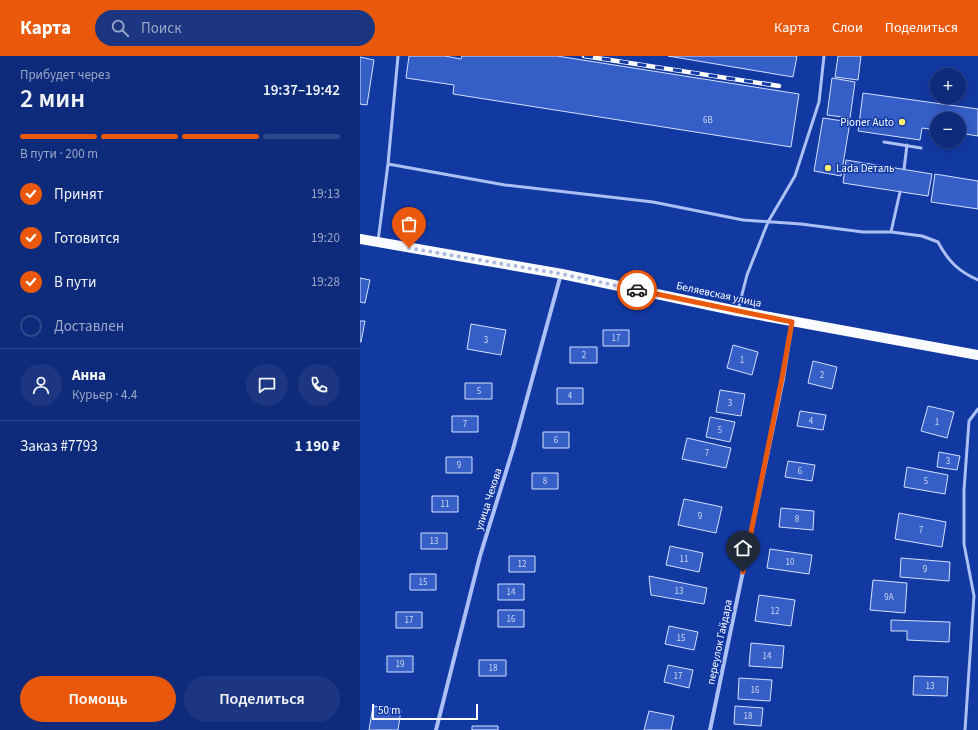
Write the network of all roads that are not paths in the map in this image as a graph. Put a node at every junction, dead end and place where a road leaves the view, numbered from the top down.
1 (398, 56) edge
2 (824, 56) edge
3 (884, 142) dead end
4 (907, 145) junction
5 (920, 148) dead end
6 (388, 164) junction
7 (904, 169) dead end
8 (900, 192) dead end
9 (768, 222) junction
10 (891, 232) junction
11 (360, 239) edge
12 (378, 242) junction
13 (562, 274) junction
14 (978, 280) edge
15 (737, 311) junction
16 (792, 322) junction
17 (978, 355) edge
18 (978, 409) edge
19 (974, 596) junction
20 (978, 596) edge
21 (436, 730) edge
22 (710, 730) edge
23 (965, 730) edge

1 - 6 lane
2 - 9 lane
3 - 4 lane
4 - 5 lane
4 - 7 lane
6 - 9 lane
6 - 12 lane
8 - 10 lane
9 - 10 lane
9 - 15 lane
10 - 14 lane
11 - 12 main road, Беляевская улица
12 - 13 main road, Беляевская улица
13 - 15 main road, Беляевская улица
13 - 21 street, улица Чехова
15 - 16 main road, Беляевская улица
16 - 17 main road, Беляевская улица
16 - 22 street, переулок Гайдара
18 - 19 lane
19 - 20 lane
19 - 23 lane

